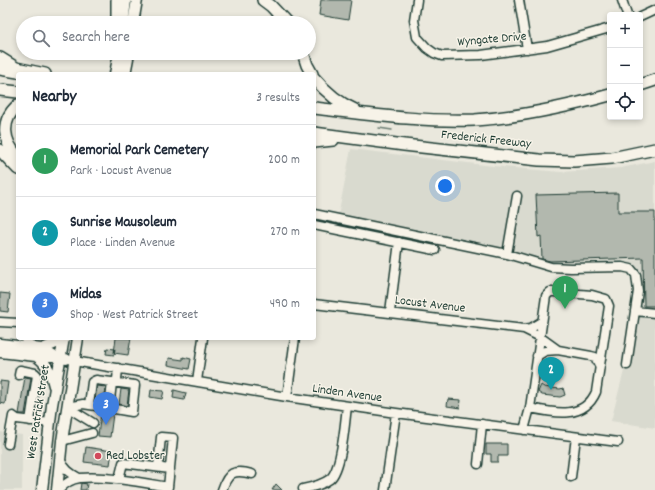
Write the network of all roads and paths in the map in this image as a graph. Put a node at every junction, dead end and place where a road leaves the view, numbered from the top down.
1 (117, 0) edge
2 (126, 0) edge
3 (137, 0) edge
4 (263, 0) edge
5 (417, 0) edge
6 (519, 0) edge
7 (622, 0) edge
8 (655, 10) edge
9 (626, 12) edge
10 (117, 16) edge
11 (124, 16) edge
12 (134, 16) edge
13 (281, 16) edge
14 (643, 16) edge
15 (607, 29) edge
16 (527, 49) junction
17 (0, 58) edge
18 (118, 60) edge
19 (128, 60) edge
20 (305, 60) edge
21 (0, 69) edge
22 (22, 72) edge
23 (35, 72) edge
24 (115, 72) edge
25 (125, 72) edge
26 (311, 72) edge
27 (316, 80) edge
28 (655, 80) edge
29 (643, 84) edge
30 (0, 90) edge
31 (16, 92) edge
32 (607, 96) edge
33 (16, 107) edge
34 (316, 108) edge
35 (367, 114) junction
36 (316, 133) edge
37 (316, 142) edge
38 (404, 145) junction
39 (655, 149) edge
40 (0, 150) edge
41 (16, 154) edge
42 (16, 167) edge
43 (517, 196) dead end
44 (316, 214) edge
45 (316, 225) edge
46 (399, 242) junction
47 (434, 250) dead end
48 (507, 254) junction
49 (316, 304) edge
50 (635, 311) junction
51 (390, 312) junction
52 (655, 313) edge
53 (0, 322) edge
54 (541, 322) junction
55 (16, 324) edge
56 (524, 329) junction
57 (540, 337) junction
58 (17, 340) edge
59 (27, 340) edge
60 (58, 340) edge
61 (63, 340) edge
62 (78, 340) edge
63 (203, 340) edge
64 (295, 340) edge
65 (2, 347) edge
66 (558, 350) junction
67 (37, 351) junction
68 (537, 356) junction
69 (57, 357) junction
70 (74, 361) junction
71 (599, 365) junction
72 (627, 365) dead end
73 (115, 366) junction
74 (20, 374) dead end
75 (197, 381) junction
76 (114, 382) junction
77 (55, 390) junction
78 (287, 397) junction
79 (89, 405) junction
80 (347, 406) junction
81 (67, 407) junction
82 (109, 408) junction
83 (530, 408) junction
84 (396, 413) junction
85 (30, 421) junction
86 (50, 423) junction
87 (93, 423) dead end
88 (482, 424) junction
89 (524, 430) junction
90 (92, 433) dead end
91 (576, 436) junction
92 (62, 441) junction
93 (618, 442) dead end
94 (8, 444) dead end
95 (60, 459) junction
96 (478, 464) dead end
97 (158, 468) junction
98 (170, 469) junction
99 (252, 474) dead end
100 (571, 477) dead end
101 (79, 478) junction
102 (119, 480) junction
103 (304, 489) dead end
104 (42, 490) edge
105 (58, 490) edge
106 (222, 490) edge
107 (385, 490) edge

1 - 10 highway
2 - 11 main road
3 - 12 main road
4 - 13 highway
5 - 16 street, Wyngate Drive
6 - 16 street
7 - 9 street
8 - 14 street
15 - 16 street, Wyngate Drive
17 - 23 highway
18 - 24 main road
19 - 25 main road
20 - 26 highway
21 - 22 highway
27 - 35 highway
28 - 29 highway
30 - 31 highway
32 - 35 highway, Frederick Freeway
33 - 41 highway
34 - 35 highway, Frederick Freeway
36 - 38 highway, Frederick Freeway
37 - 38 highway
38 - 39 highway, Frederick Freeway
40 - 42 highway
43 - 48 street
44 - 48 street
45 - 46 street
46 - 47 street
46 - 51 street
48 - 50 street
49 - 51 street, Locust Avenue
50 - 52 street
50 - 72 street
51 - 56 street, Locust Avenue
53 - 55 street
54 - 56 street, Locust Avenue
54 - 57 street
54 - 71 street
56 - 57 street
57 - 66 street
57 - 68 street
58 - 65 street
59 - 67 street
60 - 67 main road
61 - 69 main road, West Patrick Street
62 - 70 main road, West Patrick Street
63 - 75 street
64 - 78 street
65 - 67 main road
66 - 68 street
66 - 71 street
67 - 69 main road
67 - 77 main road
68 - 83 street
69 - 70 main road
69 - 77 main road, West Patrick Street
70 - 73 street, Linden Avenue
70 - 81 main road, West Patrick Street
71 - 83 street
73 - 75 street, Linden Avenue
73 - 76 street
74 - 85 street
75 - 78 street, Linden Avenue
76 - 79 street
76 - 82 street
76 - 82 street
77 - 86 main road, West Patrick Street
78 - 80 street, Linden Avenue
79 - 81 street
79 - 82 street
80 - 84 street, Linden Avenue
80 - 103 street
81 - 87 street
81 - 92 main road, West Patrick Street
83 - 89 street
84 - 88 street, Linden Avenue
84 - 107 street
85 - 86 street
85 - 94 street
86 - 104 main road, West Patrick Street
88 - 89 street, Linden Avenue
88 - 96 street
89 - 91 street, Linden Avenue
90 - 92 street
91 - 93 street, Linden Avenue
91 - 100 street
92 - 95 main road, West Patrick Street
95 - 101 street
95 - 105 main road, West Patrick Street
97 - 98 street
97 - 98 street
97 - 102 street
98 - 102 street
99 - 106 street
101 - 102 street
101 - 105 street

